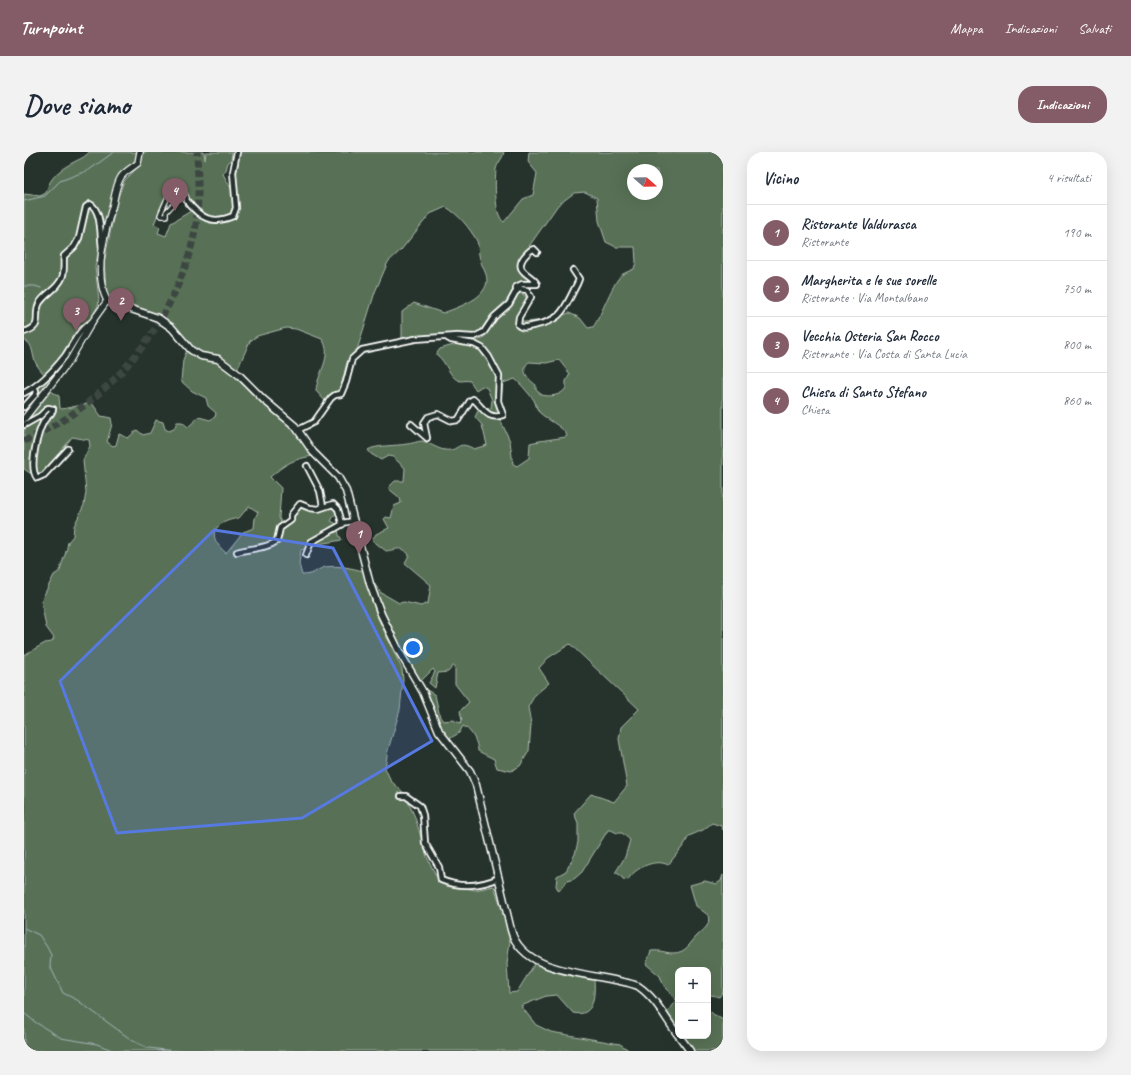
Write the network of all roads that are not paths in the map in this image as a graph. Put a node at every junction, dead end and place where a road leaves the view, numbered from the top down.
1 (140, 152) edge
2 (237, 152) edge
3 (187, 200) junction
4 (102, 250) junction
5 (537, 252) dead end
6 (573, 270) dead end
7 (516, 290) junction
8 (107, 301) junction
9 (92, 322) junction
10 (24, 332) edge
11 (446, 337) junction
12 (34, 387) junction
13 (24, 393) edge
14 (24, 407) edge
15 (24, 420) edge
16 (410, 424) dead end
17 (24, 425) edge
18 (298, 430) junction
19 (68, 449) dead end
20 (307, 466) dead end
21 (322, 506) junction
22 (354, 521) junction
23 (343, 524) junction
24 (237, 552) dead end
25 (306, 555) dead end
26 (401, 796) dead end
27 (499, 878) junction
28 (675, 1031) edge
29 (680, 1039) edge
30 (690, 1051) edge

1 - 4 street
2 - 3 street
3 - 3 street
4 - 8 street
4 - 10 street
5 - 7 street
6 - 7 street
7 - 11 street
8 - 9 street
8 - 18 main road
9 - 12 street
9 - 15 street
11 - 16 street
11 - 18 street
12 - 13 street
12 - 14 street
17 - 19 street
18 - 22 main road
20 - 21 street
21 - 23 street
21 - 24 street
22 - 23 street
22 - 27 main road
23 - 25 street
26 - 27 street
27 - 28 main road
29 - 30 main road

